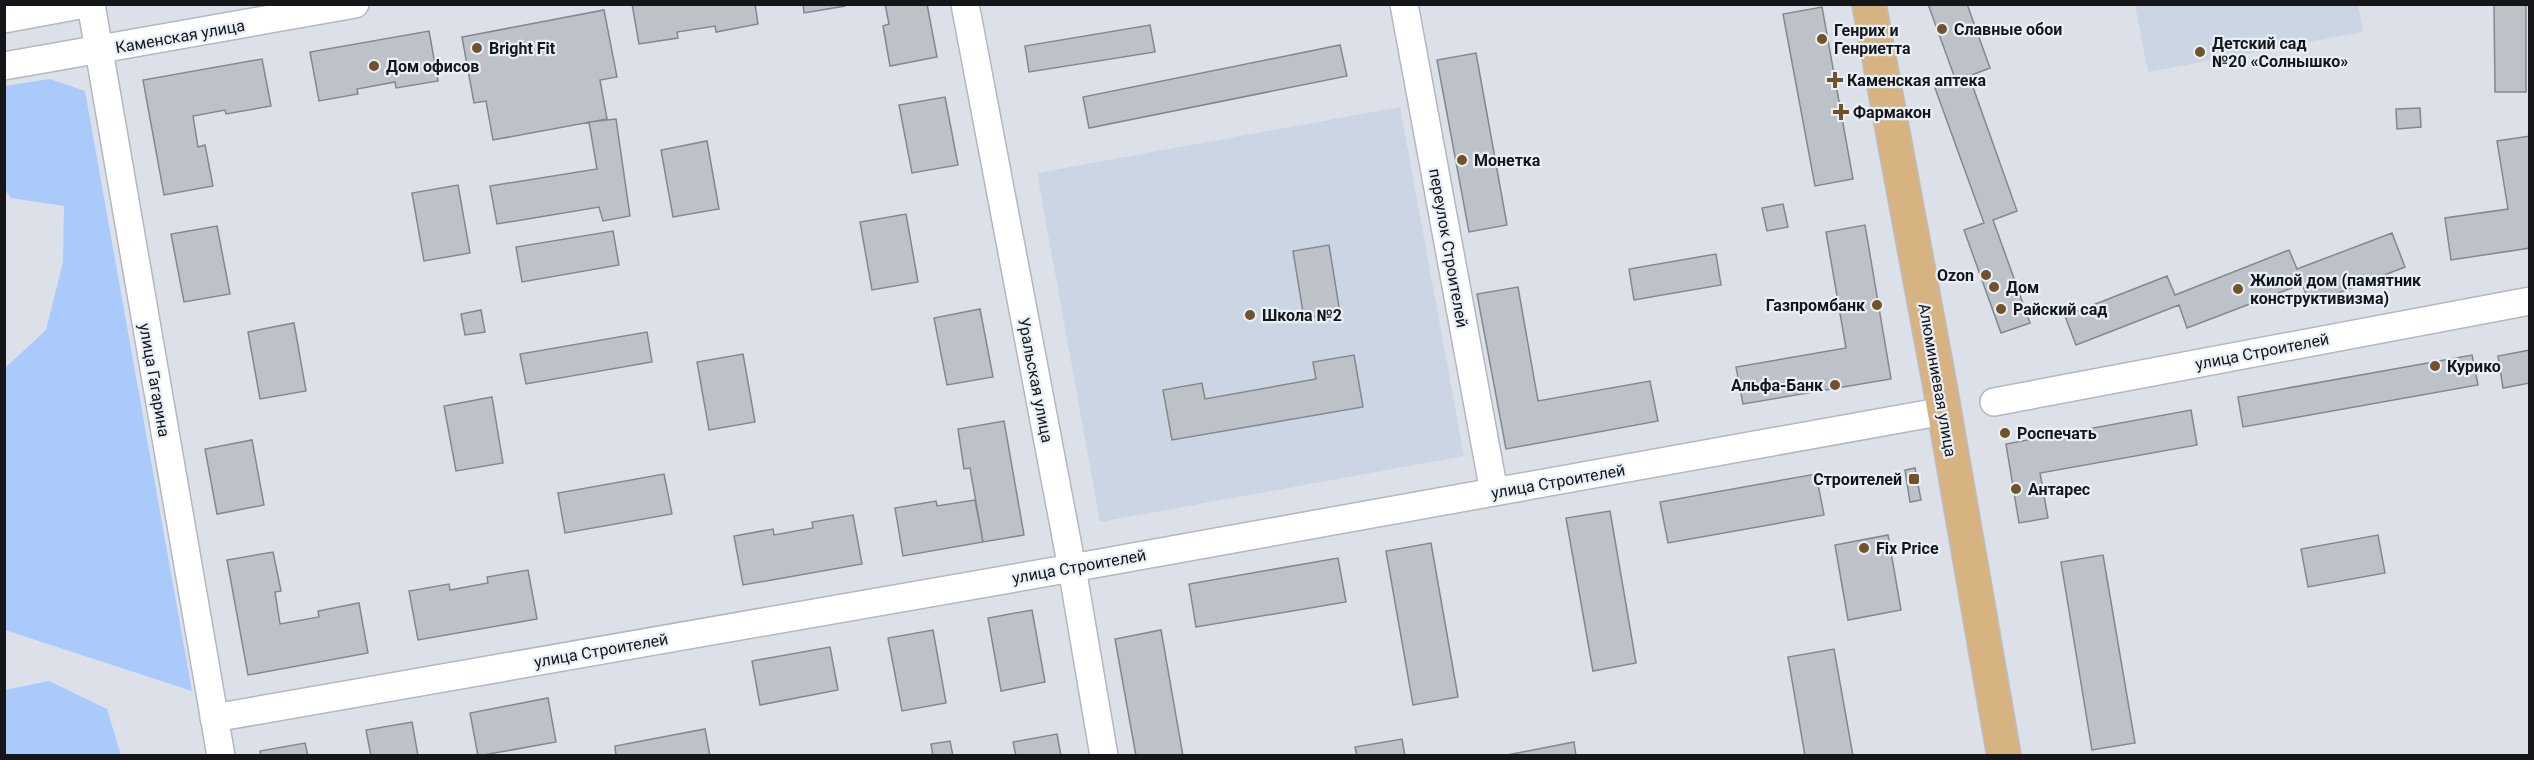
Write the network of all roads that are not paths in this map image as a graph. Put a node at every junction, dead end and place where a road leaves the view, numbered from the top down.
1 (85, 4) edge
2 (91, 4) edge
3 (355, 4) edge
4 (965, 4) edge
5 (1404, 4) edge
6 (1869, 4) edge
7 (4, 19) edge
8 (98, 50) junction
9 (4, 66) edge
10 (2529, 301) edge
11 (1994, 402) dead end
12 (1944, 411) junction
13 (1494, 492) junction
14 (1072, 568) junction
15 (214, 718) junction
16 (221, 756) edge
17 (1104, 756) edge
18 (2004, 756) edge

1 - 7 street
2 - 8 street, улица Гагарина
3 - 8 street, Каменская улица
4 - 14 street, Уральская улица
5 - 13 street, переулок Строителей
6 - 12 main road, Алюминиевая улица
8 - 9 street, Каменская улица
8 - 15 street, улица Гагарина
10 - 11 street, улица Строителей
12 - 13 street, улица Строителей
12 - 18 main road, Алюминиевая улица
13 - 14 street, улица Строителей
14 - 15 street, улица Строителей
14 - 17 street, Уральская улица
15 - 16 street, улица Гагарина

